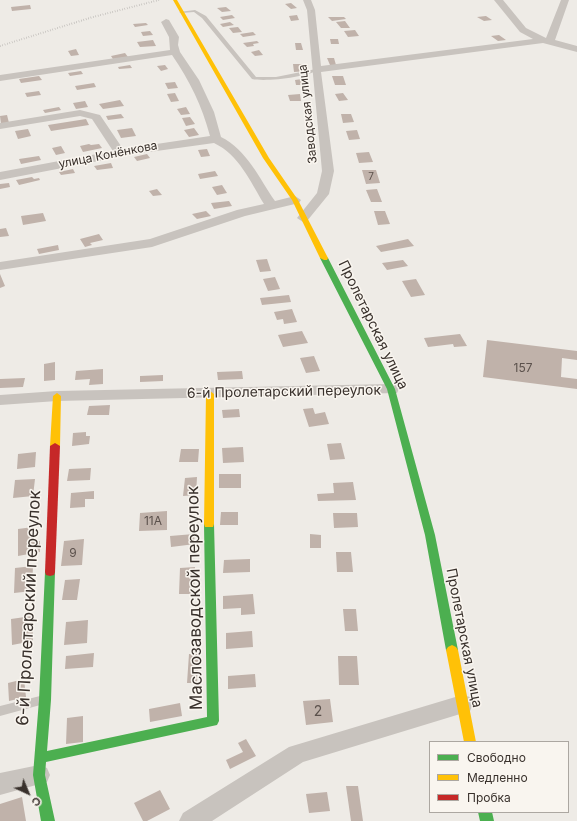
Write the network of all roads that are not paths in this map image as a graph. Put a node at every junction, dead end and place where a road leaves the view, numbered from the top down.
1 (307, 0) edge
2 (498, 0) edge
3 (565, 0) edge
4 (178, 6) edge
5 (166, 22) dead end
6 (546, 40) junction
7 (577, 49) edge
8 (175, 52) junction
9 (316, 70) junction
10 (0, 78) edge
11 (0, 126) edge
12 (216, 139) junction
13 (120, 152) junction
14 (0, 176) edge
15 (295, 200) junction
16 (271, 205) junction
17 (303, 218) junction
18 (0, 266) edge
19 (391, 389) junction
20 (210, 394) junction
21 (57, 396) junction
22 (0, 400) edge
23 (44, 700) junction
24 (462, 704) junction
25 (0, 711) edge
26 (470, 741) edge
27 (40, 766) junction
28 (0, 784) edge
29 (48, 821) edge
30 (191, 821) edge

1 - 9 street, Заводская улица
2 - 6 street
3 - 6 street
4 - 9 lane
4 - 15 main road, Пролетарская улица
5 - 8 street
6 - 7 street
6 - 9 street
8 - 10 street
8 - 12 street
9 - 17 street, Заводская улица
11 - 13 street
12 - 13 street, улица Конёнкова
12 - 16 street
13 - 14 street, улица Конёнкова
15 - 16 street
15 - 17 main road, Пролетарская улица
16 - 18 street
17 - 19 main road, Пролетарская улица
19 - 20 street, 6-й Пролетарский переулок
19 - 24 main road, Пролетарская улица
20 - 21 street, 6-й Пролетарский переулок
20 - 27 main road, Маслозаводской переулок
21 - 22 street, 6-й Пролетарский переулок
21 - 23 main road, 6-й Пролетарский переулок
23 - 25 lane
23 - 27 main road, 6-й Пролетарский переулок
24 - 26 main road, Пролетарская улица
24 - 30 street
27 - 28 street
27 - 29 main road, 6-й Пролетарский переулок

